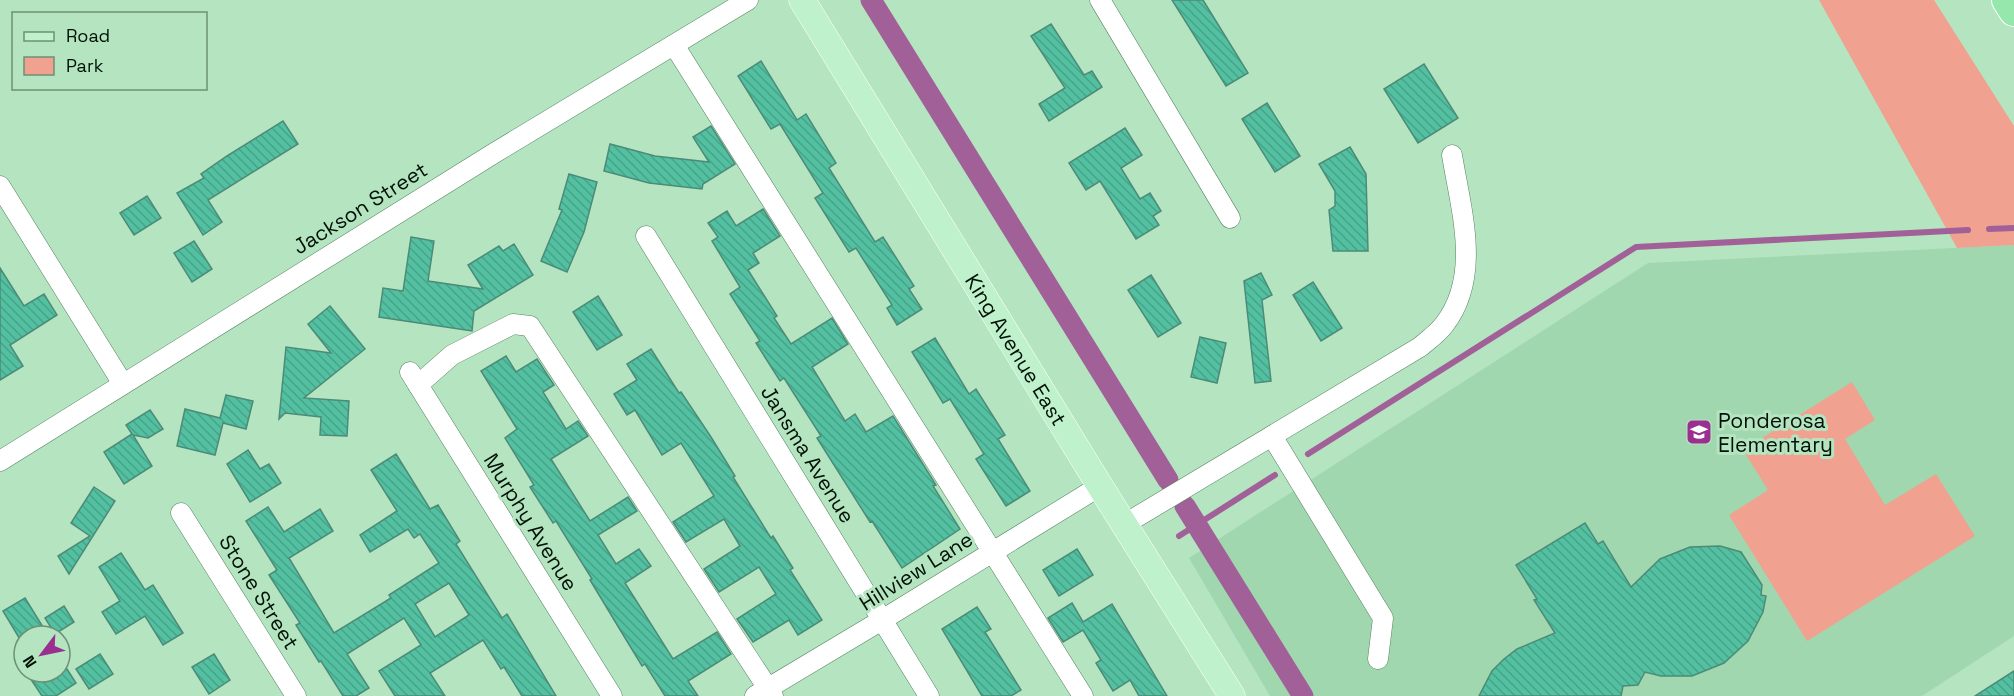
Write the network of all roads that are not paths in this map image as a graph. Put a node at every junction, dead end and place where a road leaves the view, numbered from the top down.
1 (748, 0) edge
2 (802, 0) edge
3 (1100, 0) edge
4 (2007, 0) edge
5 (2014, 11) edge
6 (674, 45) junction
7 (1452, 155) dead end
8 (0, 186) edge
9 (1230, 218) dead end
10 (646, 237) dead end
11 (123, 384) junction
12 (1272, 436) junction
13 (0, 460) edge
14 (1100, 486) junction
15 (181, 513) dead end
16 (1125, 525) junction
17 (993, 552) junction
18 (882, 620) junction
19 (1378, 659) dead end
20 (765, 694) edge
21 (296, 696) edge
22 (612, 696) edge
23 (929, 696) edge
24 (1083, 696) edge
25 (1232, 696) edge

1 - 6 street, Jackson Street
2 - 14 main road, King Avenue East
3 - 9 street
4 - 5 highway
6 - 11 street, Jackson Street
6 - 17 street
7 - 12 street
8 - 11 street
10 - 18 street, Jansma Avenue
11 - 13 street, Jackson Street
12 - 16 street
12 - 19 street
14 - 16 main road, King Avenue East
14 - 17 street, Hillview Lane
15 - 21 street, Stone Street
16 - 25 main road, King Avenue East
17 - 18 street, Hillview Lane
17 - 24 street
18 - 20 street, Hillview Lane
18 - 23 street, Jansma Avenue
20 - 22 street, Murphy Avenue

